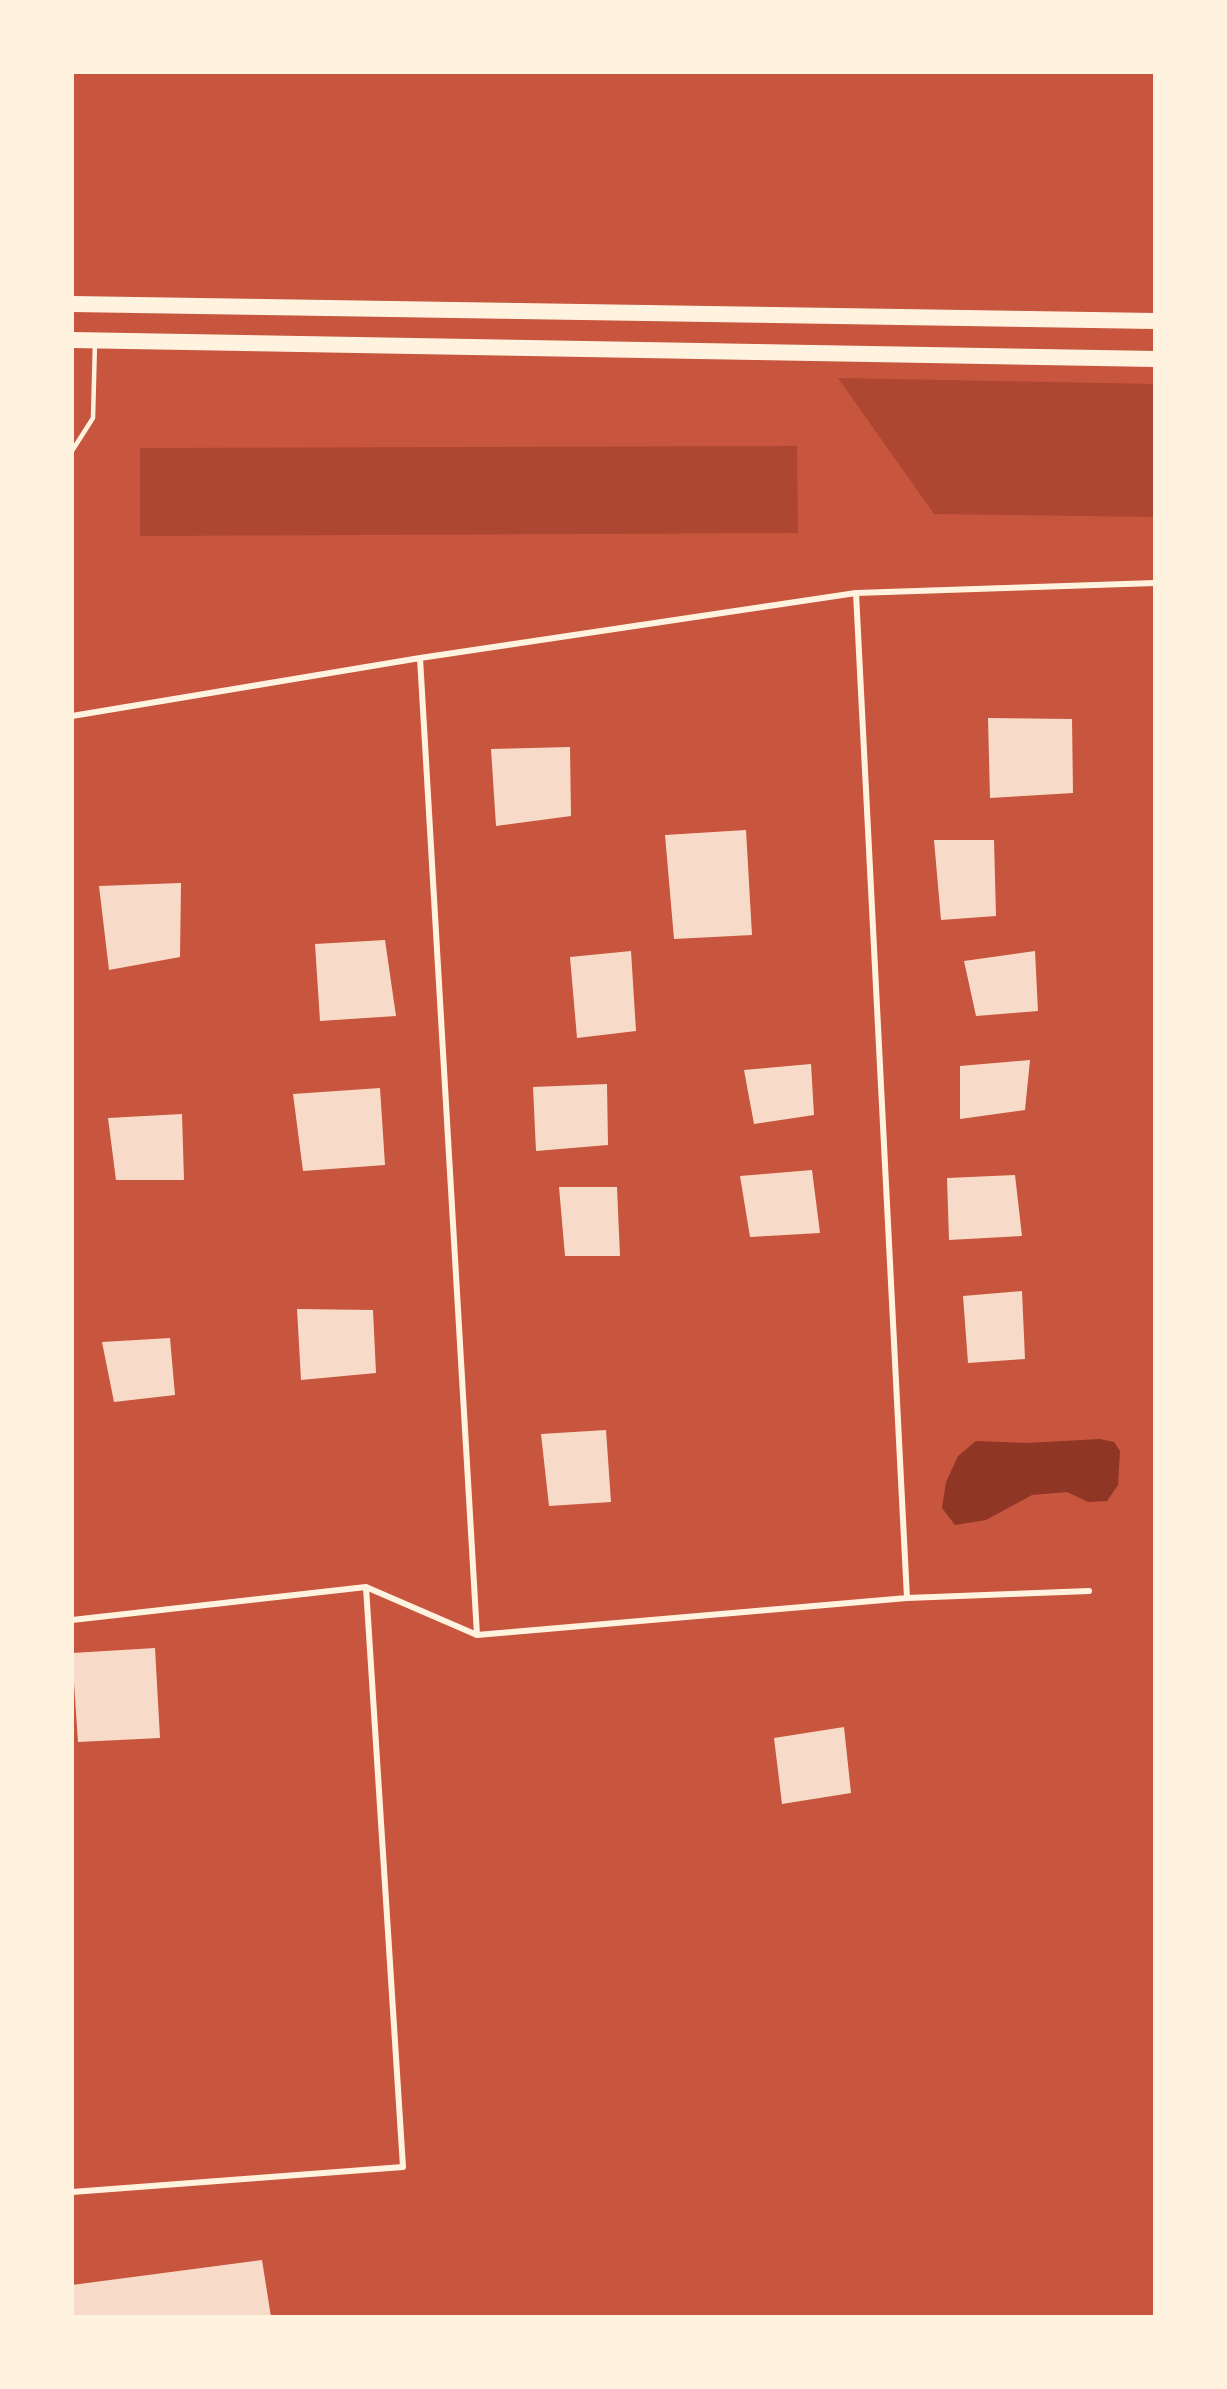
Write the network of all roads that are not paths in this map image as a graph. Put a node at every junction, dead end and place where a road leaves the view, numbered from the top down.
1 (72, 304) edge
2 (1155, 321) edge
3 (72, 340) edge
4 (96, 341) junction
5 (1155, 358) edge
6 (72, 451) edge
7 (1155, 583) edge
8 (856, 593) junction
9 (420, 658) junction
10 (72, 716) edge
11 (366, 1587) junction
12 (1089, 1591) dead end
13 (907, 1598) junction
14 (72, 1620) edge
15 (477, 1635) junction
16 (72, 2192) edge

1 - 2 highway
3 - 4 highway
4 - 5 highway
4 - 6 lane
7 - 8 street
8 - 9 street
8 - 13 street
9 - 10 street
9 - 15 street
11 - 14 street
11 - 15 street
11 - 16 street
12 - 13 street
13 - 15 street

